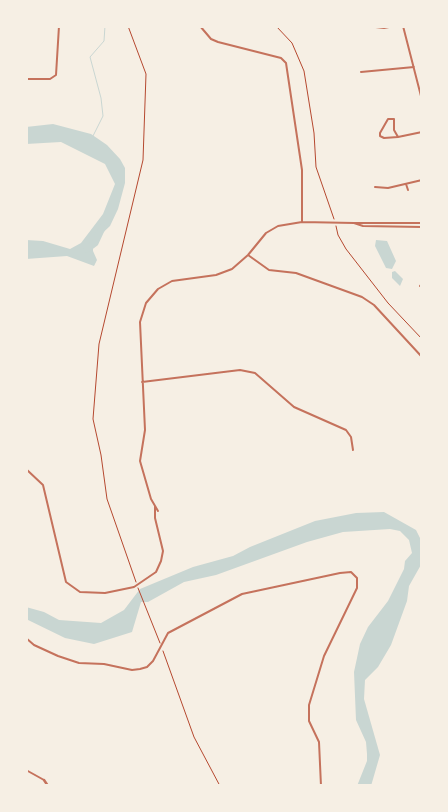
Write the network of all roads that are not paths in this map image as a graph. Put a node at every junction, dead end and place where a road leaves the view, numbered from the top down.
1 (59, 26) edge
2 (200, 26) edge
3 (367, 26) edge
4 (394, 26) edge
5 (403, 26) edge
6 (414, 67) junction
7 (360, 72) dead end
8 (26, 79) edge
9 (422, 100) edge
10 (422, 132) edge
11 (398, 137) junction
12 (422, 180) edge
13 (406, 184) junction
14 (375, 187) dead end
15 (408, 190) dead end
16 (302, 222) junction
17 (354, 223) junction
18 (422, 223) edge
19 (422, 227) edge
20 (248, 255) junction
21 (422, 357) edge
22 (142, 382) junction
23 (353, 450) dead end
24 (26, 469) edge
25 (155, 506) junction
26 (158, 510) dead end
27 (26, 638) edge
28 (26, 770) edge
29 (44, 780) joint
30 (48, 786) edge
31 (321, 786) edge

1 - 8 street
2 - 16 street
3 - 4 street
5 - 6 street
6 - 7 street
6 - 9 street
10 - 11 street
11 - 11 street
12 - 13 street
13 - 14 street
13 - 15 street
16 - 17 street
16 - 20 street
17 - 18 street
17 - 19 street
20 - 21 street
20 - 22 street
22 - 23 street
22 - 25 street
24 - 25 street
25 - 26 street
27 - 31 street
28 - 29 street
29 - 30 street

